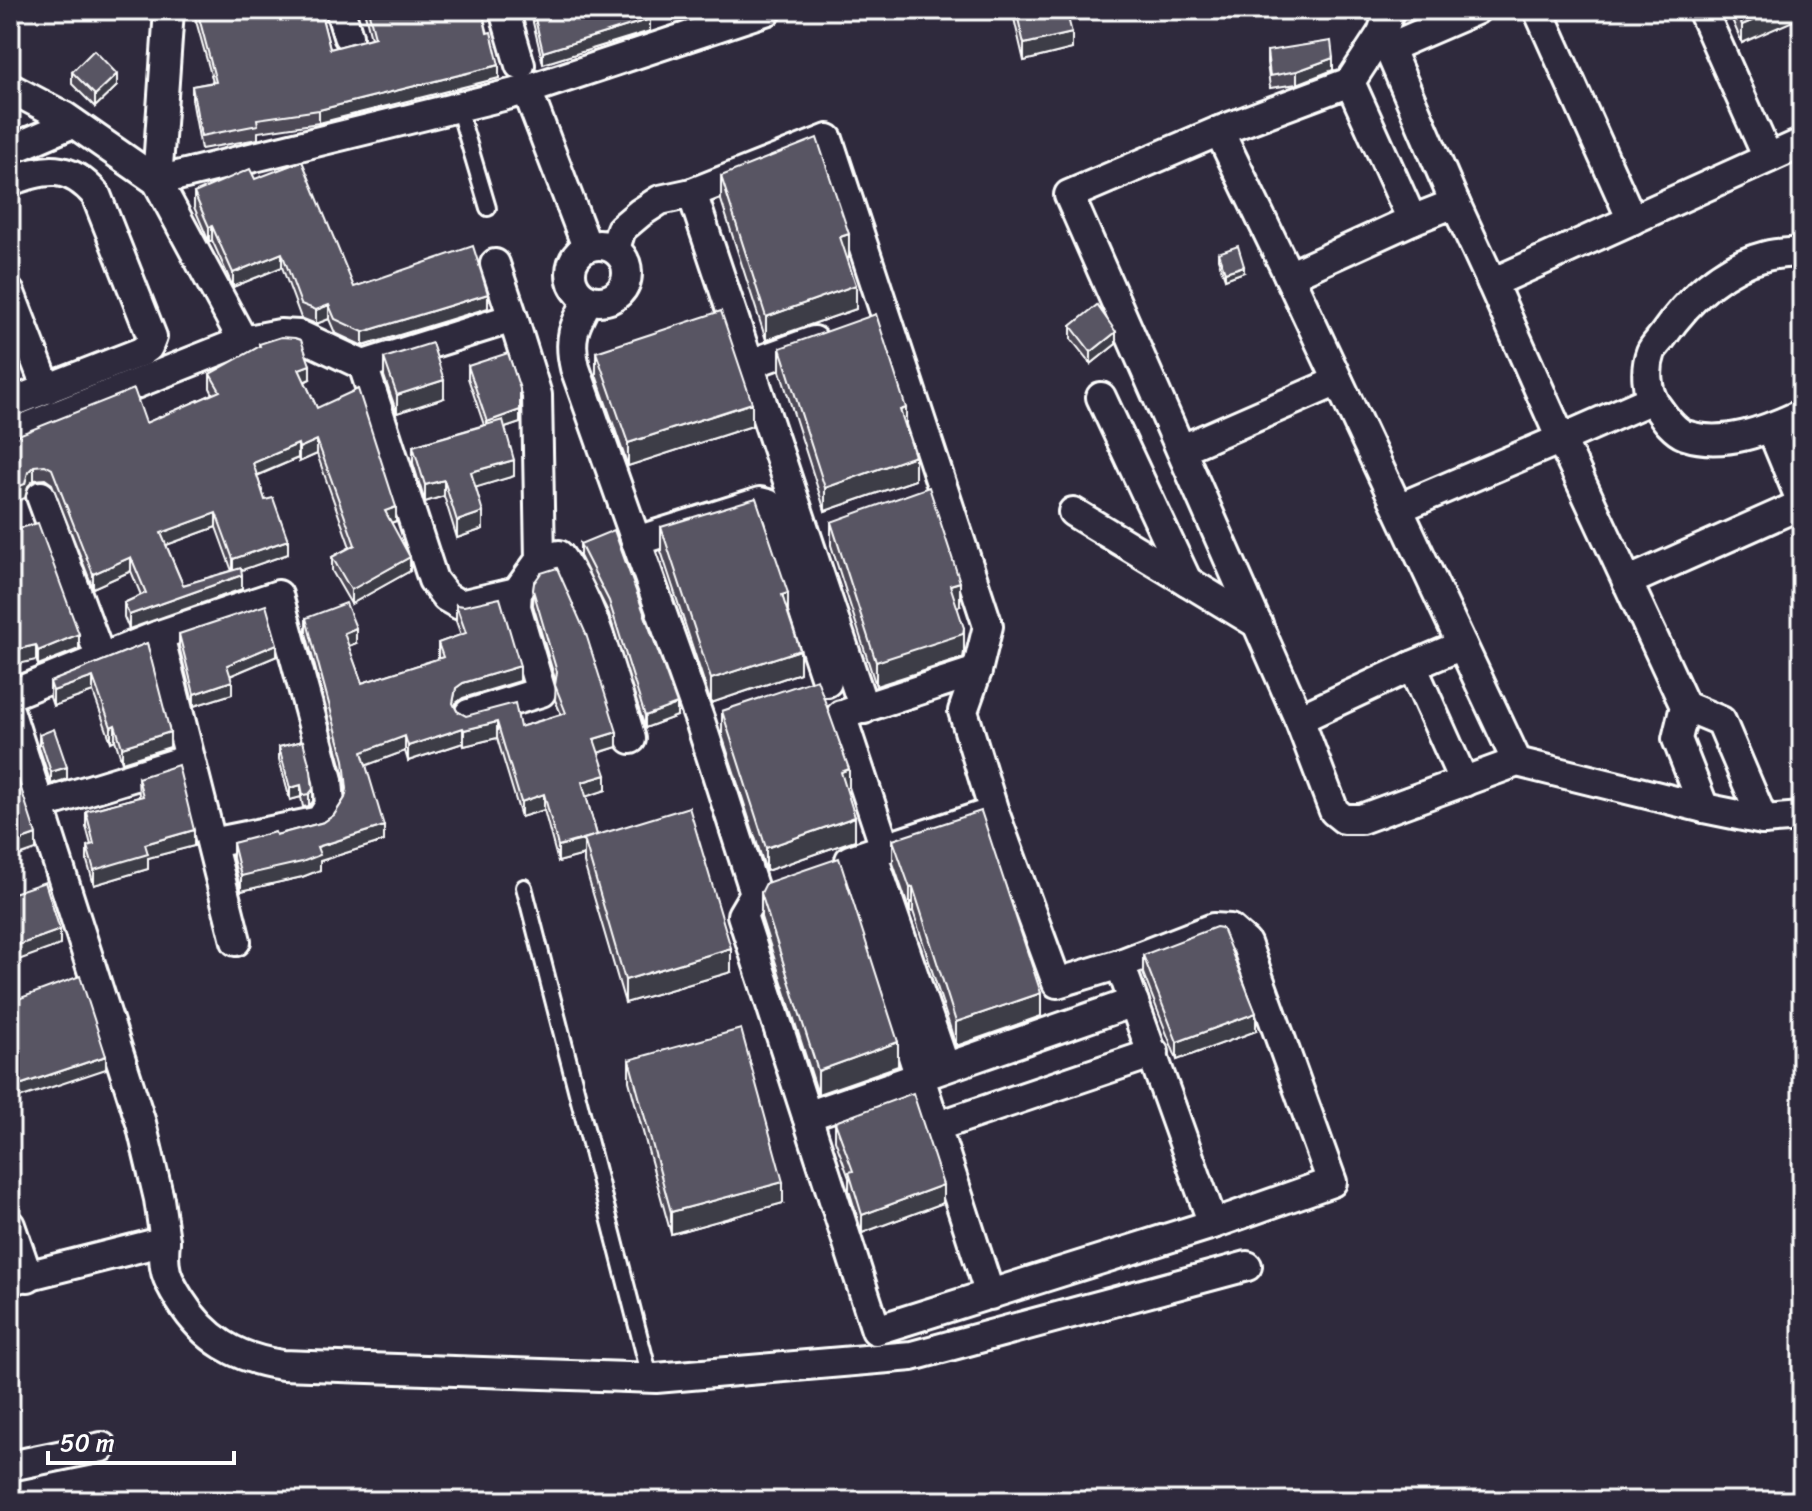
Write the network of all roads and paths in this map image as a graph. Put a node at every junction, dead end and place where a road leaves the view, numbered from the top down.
1 (169, 10) edge
2 (504, 10) edge
3 (768, 10) edge
4 (1476, 10) edge
5 (1538, 10) edge
6 (1702, 10) edge
7 (1387, 30) edge
8 (524, 77) junction
9 (1350, 82) junction
10 (10, 88) edge
11 (458, 107) junction
12 (73, 123) junction
13 (1219, 131) junction
14 (1802, 143) edge
15 (10, 150) edge
16 (1768, 158) junction
17 (10, 181) edge
18 (157, 181) junction
19 (692, 193) junction
20 (1455, 203) junction
21 (488, 208) dead end
22 (1412, 220) junction
23 (1632, 220) junction
24 (601, 248) junction
25 (1802, 252) edge
26 (495, 264) dead end
27 (1289, 276) junction
28 (1492, 283) junction
29 (10, 293) edge
30 (588, 300) junction
31 (887, 316) junction
32 (513, 318) junction
33 (243, 341) junction
34 (750, 364) junction
35 (363, 365) junction
36 (1338, 381) junction
37 (47, 389) junction
38 (1101, 397) dead end
39 (1652, 399) junction
40 (10, 403) edge
41 (1802, 414) edge
42 (1771, 428) junction
43 (10, 434) edge
44 (1561, 439) junction
45 (1182, 449) junction
46 (943, 488) junction
47 (41, 496) dead end
48 (915, 498) edge
49 (1802, 503) edge
50 (1399, 508) junction
51 (1073, 512) dead end
52 (833, 526) edge
53 (806, 536) junction
54 (636, 541) junction
55 (540, 560) junction
56 (1187, 581) junction
57 (1627, 582) junction
58 (517, 592) junction
59 (1258, 624) junction
60 (159, 635) junction
61 (1462, 645) junction
62 (101, 659) junction
63 (1412, 666) junction
64 (977, 671) junction
65 (827, 682) junction
66 (799, 691) edge
67 (10, 695) edge
68 (1685, 706) junction
69 (852, 712) junction
70 (10, 713) edge
71 (469, 714) edge
72 (729, 715) edge
73 (1299, 719) junction
74 (701, 724) junction
75 (631, 739) dead end
76 (190, 759) junction
77 (1517, 762) junction
78 (1464, 782) junction
79 (40, 805) junction
80 (1704, 808) junction
81 (994, 812) junction
82 (1802, 817) edge
83 (1763, 820) junction
84 (212, 843) junction
85 (869, 854) junction
86 (823, 870) edge
87 (782, 884) edge
88 (524, 887) dead end
89 (755, 893) junction
90 (236, 941) dead end
91 (1120, 964) junction
92 (1134, 1002) junction
93 (1154, 1053) junction
94 (932, 1071) junction
95 (807, 1116) junction
96 (935, 1127) junction
97 (1213, 1224) junction
98 (10, 1225) edge
99 (165, 1241) junction
100 (1247, 1266) dead end
101 (1067, 1271) junction
102 (19, 1278) edge
103 (990, 1295) junction
104 (1016, 1328) junction
105 (650, 1377) junction
106 (102, 1447) dead end
107 (10, 1466) edge

1 - 18 street
2 - 8 street
3 - 8 street
4 - 7 street
5 - 23 street
6 - 16 street
7 - 9 street
7 - 20 street
8 - 11 street
8 - 24 street
9 - 13 street
9 - 22 street
10 - 12 street
11 - 18 street
11 - 21 lane
12 - 15 street
12 - 18 street
13 - 27 street
13 - 45 street
14 - 16 street
16 - 23 street
17 - 37 street
18 - 33 street
19 - 24 street
19 - 31 street
19 - 34 street
20 - 22 street
20 - 28 street
22 - 27 street
23 - 28 street
24 - 30 street
24 - 30 street
25 - 39 street
26 - 32 street
27 - 36 street
28 - 44 street
29 - 37 street
30 - 54 street
31 - 34 street
31 - 46 street
32 - 35 street
32 - 55 street
33 - 35 street
33 - 43 street
34 - 53 street
35 - 58 street
36 - 45 street
36 - 50 street
37 - 40 street
38 - 56 street
39 - 42 street
39 - 44 street
41 - 42 street
42 - 49 street
44 - 50 street
44 - 57 street
45 - 59 street
46 - 48 street
46 - 64 street
47 - 62 street
49 - 57 street
50 - 61 street
51 - 56 street
52 - 53 street
53 - 69 street
54 - 65 street
54 - 74 street
55 - 58 street
55 - 75 street
56 - 59 street
57 - 68 street
58 - 71 street
59 - 73 street
60 - 62 street
60 - 76 street
60 - 84 street
61 - 63 street
61 - 77 street
62 - 67 street
63 - 73 street
63 - 78 street
64 - 69 street
64 - 81 street
65 - 66 street
65 - 69 street
68 - 80 street
68 - 83 street
69 - 85 street
70 - 79 street
72 - 74 street
73 - 78 street
74 - 89 street
76 - 79 street
76 - 84 street
77 - 78 street
77 - 80 street
79 - 99 street
80 - 83 street
81 - 85 street
81 - 91 street
82 - 83 street
84 - 90 street
85 - 86 street
85 - 94 street
87 - 89 street
88 - 105 lane
89 - 95 street
91 - 92 street
91 - 97 street
92 - 93 street
92 - 94 street
93 - 96 street
93 - 97 street
94 - 95 street
94 - 96 street
95 - 103 street
96 - 103 street
97 - 101 street
98 - 102 street
99 - 102 street
99 - 105 street
100 - 104 street
101 - 103 street
101 - 104 street
104 - 105 street
106 - 107 street

